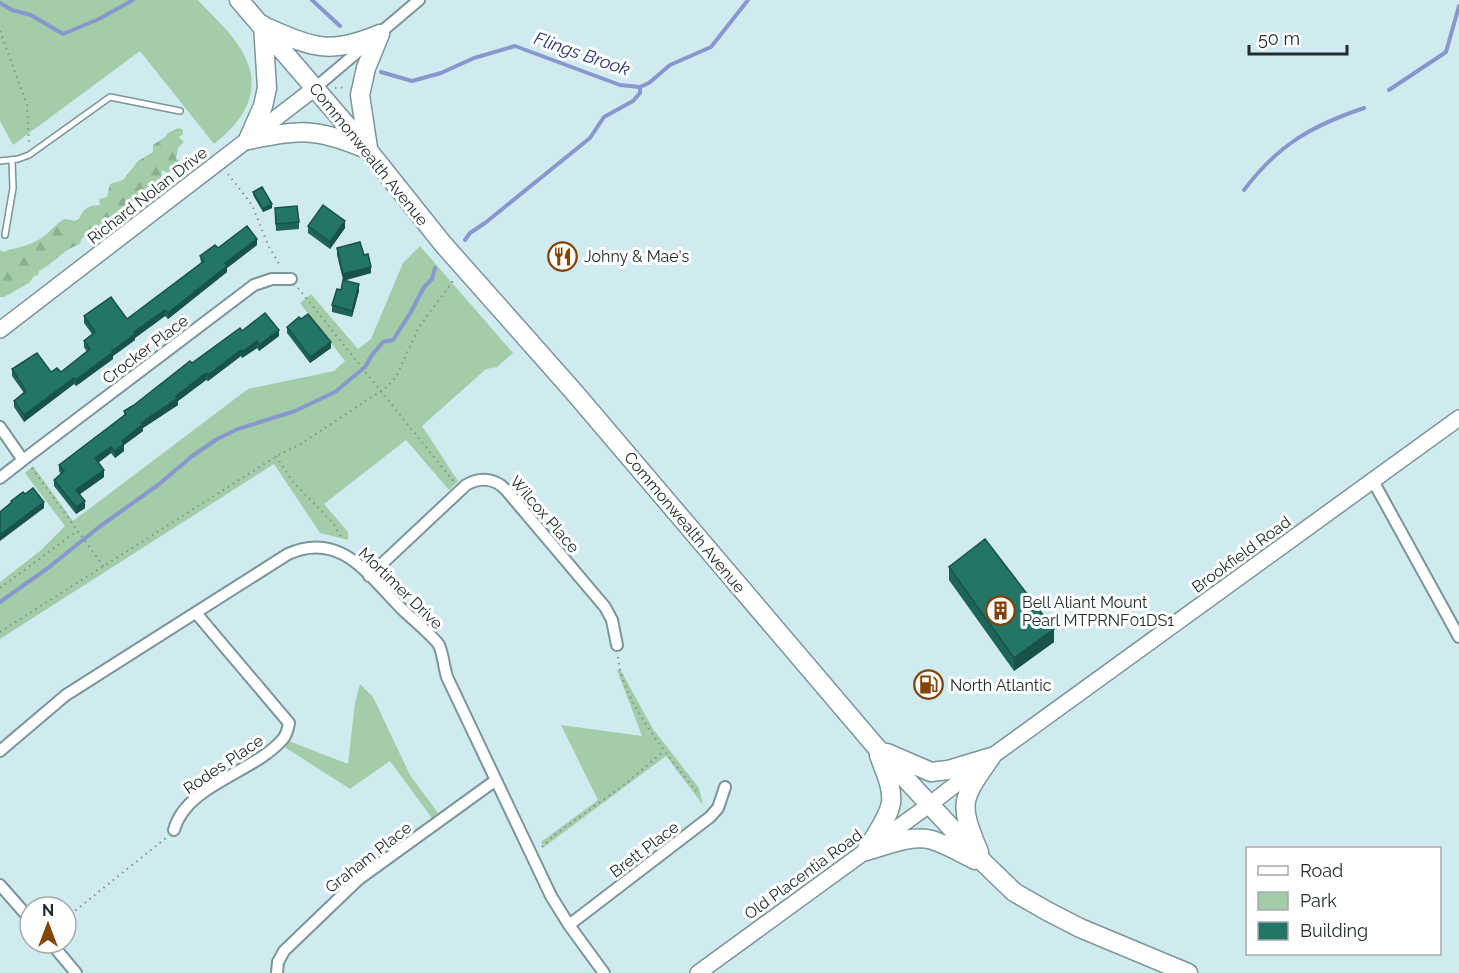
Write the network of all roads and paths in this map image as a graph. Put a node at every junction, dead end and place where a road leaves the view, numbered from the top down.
1 (239, 0) edge
2 (419, 0) edge
3 (263, 25) junction
4 (0, 31) edge
5 (380, 33) junction
6 (347, 87) dead end
7 (315, 88) junction
8 (335, 88) dead end
9 (180, 111) dead end
10 (248, 140) junction
11 (368, 150) junction
12 (29, 155) junction
13 (12, 160) junction
14 (0, 161) edge
15 (228, 174) dead end
16 (5, 235) dead end
17 (291, 279) junction
18 (453, 281) dead end
19 (0, 330) edge
20 (380, 392) junction
21 (1459, 418) edge
22 (0, 427) edge
23 (276, 456) junction
24 (23, 460) junction
25 (0, 478) edge
26 (1372, 481) junction
27 (460, 490) junction
28 (77, 531) junction
29 (340, 552) junction
30 (104, 567) junction
31 (369, 576) junction
32 (0, 588) edge
33 (196, 614) junction
34 (0, 632) edge
35 (1459, 636) edge
36 (617, 645) joint
37 (877, 748) junction
38 (664, 750) junction
39 (0, 751) edge
40 (991, 757) junction
41 (496, 780) junction
42 (725, 787) dead end
43 (700, 794) dead end
44 (929, 805) junction
45 (174, 830) joint
46 (866, 851) junction
47 (531, 854) junction
48 (985, 864) junction
49 (0, 885) edge
50 (18, 905) edge
51 (78, 908) edge
52 (569, 925) junction
53 (61, 955) edge
54 (76, 973) edge
55 (277, 973) edge
56 (604, 973) edge
57 (698, 973) edge
58 (1188, 973) edge

1 - 3 main road, Commonwealth Avenue
2 - 5 street
3 - 5 main road
3 - 7 main road, Commonwealth Avenue
3 - 10 main road
4 - 12 path
5 - 7 street
5 - 11 main road
6 - 8 path
7 - 10 main road, Richard Nolan Drive
7 - 11 main road, Commonwealth Avenue
9 - 12 lane
10 - 11 main road
10 - 19 main road, Richard Nolan Drive
11 - 37 main road, Commonwealth Avenue
12 - 13 lane
13 - 14 lane
13 - 16 lane
15 - 17 path
17 - 20 path
17 - 24 street, Crocker Place
18 - 20 path
20 - 23 path
20 - 27 path
21 - 26 main road, Brookfield Road
22 - 24 street
23 - 29 path
23 - 30 path
24 - 25 street, Crocker Place
24 - 28 path
26 - 35 street
26 - 40 main road, Brookfield Road
27 - 31 street, Wilcox Place
27 - 36 street, Wilcox Place
28 - 30 path
28 - 32 path
29 - 31 street, Mortimer Drive
29 - 33 street, Mortimer Drive
30 - 34 path
31 - 41 street, Mortimer Drive
33 - 39 street, Mortimer Drive
33 - 45 street, Rodes Place
36 - 38 path
37 - 40 main road
37 - 44 main road, Commonwealth Avenue
37 - 46 main road
38 - 43 path
38 - 47 path
40 - 44 main road, Brookfield Road
40 - 48 main road
41 - 47 street, Mortimer Drive
41 - 55 street, Graham Place
42 - 52 street, Brett Place
44 - 46 main road, Old Placentia Road
44 - 48 main road, Commonwealth Avenue
45 - 51 path
46 - 48 main road
46 - 57 main road, Old Placentia Road
47 - 52 street, Mortimer Drive
48 - 58 main road, Commonwealth Avenue
49 - 50 street
52 - 56 street, Mortimer Drive
53 - 54 street

